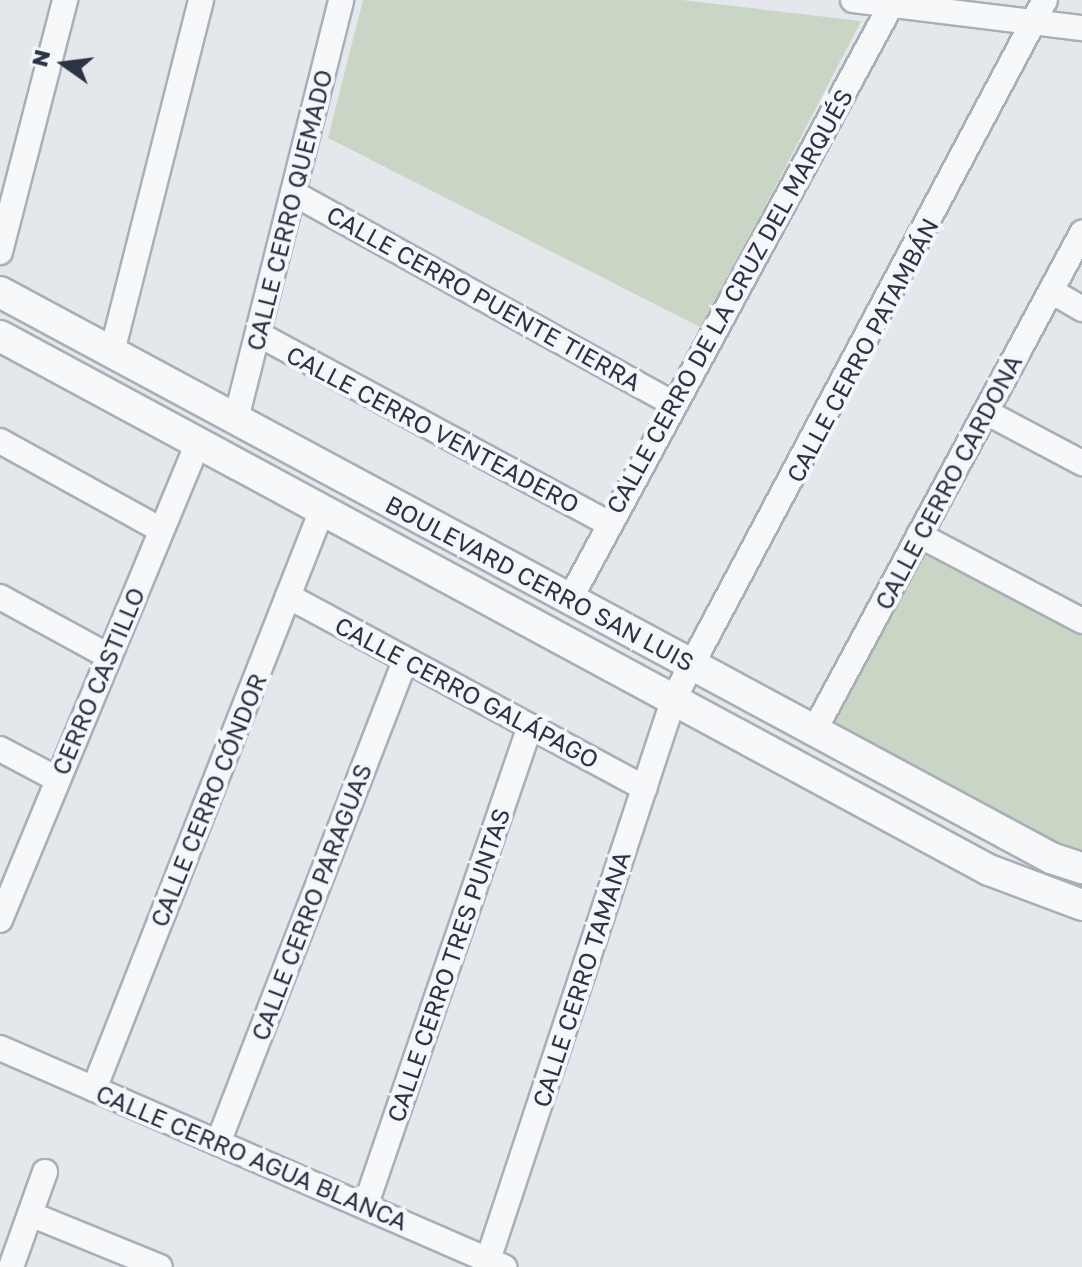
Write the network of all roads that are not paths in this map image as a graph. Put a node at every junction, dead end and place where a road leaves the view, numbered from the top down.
1 (65, 0) edge
2 (201, 0) edge
3 (341, 0) edge
4 (853, 0) edge
5 (891, 5) junction
6 (1042, 11) edge
7 (1082, 28) edge
8 (293, 193) junction
9 (1082, 233) edge
10 (0, 252) edge
11 (1051, 291) junction
12 (0, 292) edge
13 (1082, 309) edge
14 (258, 334) junction
15 (0, 336) edge
16 (112, 352) junction
17 (674, 404) junction
18 (986, 412) junction
19 (236, 419) junction
20 (0, 441) edge
21 (198, 443) junction
22 (1082, 463) edge
23 (322, 510) junction
24 (608, 523) junction
25 (161, 530) junction
26 (919, 535) junction
27 (288, 596) junction
28 (0, 597) edge
29 (570, 599) junction
30 (1082, 621) edge
31 (108, 656) junction
32 (405, 661) junction
33 (693, 665) junction
34 (674, 698) junction
35 (530, 726) junction
36 (814, 731) junction
37 (0, 749) edge
38 (57, 779) junction
39 (645, 788) junction
40 (1082, 868) edge
41 (1082, 905) edge
42 (0, 920) edge
43 (0, 1048) edge
44 (94, 1089) junction
45 (218, 1143) junction
46 (45, 1172) dead end
47 (366, 1204) junction
48 (30, 1214) junction
49 (496, 1263) edge
50 (11, 1267) edge
51 (160, 1267) edge

1 - 10 street
2 - 16 street
3 - 8 street, CALLE CERRO QUEMADO
4 - 5 street
5 - 6 street
5 - 17 street, CALLE CERRO DE LA CRUZ DEL MARQUÉS
6 - 7 street
6 - 33 street, CALLE CERRO PATAMBÁN
8 - 14 street, CALLE CERRO QUEMADO
8 - 17 street, CALLE CERRO PUENTE TIERRA
9 - 11 street, CALLE CERRO CARDONA
11 - 13 street
11 - 18 street, CALLE CERRO CARDONA
12 - 16 street, BOULEVARD CERRO SAN LUIS
14 - 19 street, CALLE CERRO QUEMADO
14 - 24 street, CALLE CERRO VENTEADERO
15 - 21 street, BOULEVARD CERRO SAN LUIS
16 - 19 street, BOULEVARD CERRO SAN LUIS
17 - 24 street, CALLE CERRO DE LA CRUZ DEL MARQUÉS
18 - 22 street
18 - 26 street, CALLE CERRO CARDONA
19 - 29 street, BOULEVARD CERRO SAN LUIS
20 - 25 street
21 - 23 street, BOULEVARD CERRO SAN LUIS
21 - 25 street, CERRO CASTILLO
23 - 27 street, CALLE CERRO CÓNDOR
23 - 34 street, BOULEVARD CERRO SAN LUIS
24 - 29 street, CALLE CERRO DE LA CRUZ DEL MARQUÉS
25 - 31 street, CERRO CASTILLO
26 - 30 street
26 - 36 street, CALLE CERRO CARDONA
27 - 32 street, CALLE CERRO GALÁPAGO
27 - 44 street, CALLE CERRO CÓNDOR
28 - 31 street
29 - 33 street, BOULEVARD CERRO SAN LUIS
31 - 38 street, CERRO CASTILLO
32 - 35 street, CALLE CERRO GALÁPAGO
32 - 45 street, CALLE CERRO PARAGUAS
33 - 34 street, CALLE CERRO PATAMBÁN
33 - 36 street, BOULEVARD CERRO SAN LUIS
34 - 39 street, CALLE CERRO TAMANA
34 - 41 street, BOULEVARD CERRO SAN LUIS
35 - 39 street, CALLE CERRO GALÁPAGO
35 - 47 street, CALLE CERRO TRES PUNTAS
36 - 40 street, BOULEVARD CERRO SAN LUIS
37 - 38 street
38 - 42 street, CERRO CASTILLO
39 - 49 street, CALLE CERRO TAMANA
43 - 44 street, CALLE CERRO AGUA BLANCA
44 - 45 street, CALLE CERRO AGUA BLANCA
45 - 47 street, CALLE CERRO AGUA BLANCA
46 - 48 street
47 - 49 street, CALLE CERRO AGUA BLANCA
48 - 50 street
48 - 51 street

